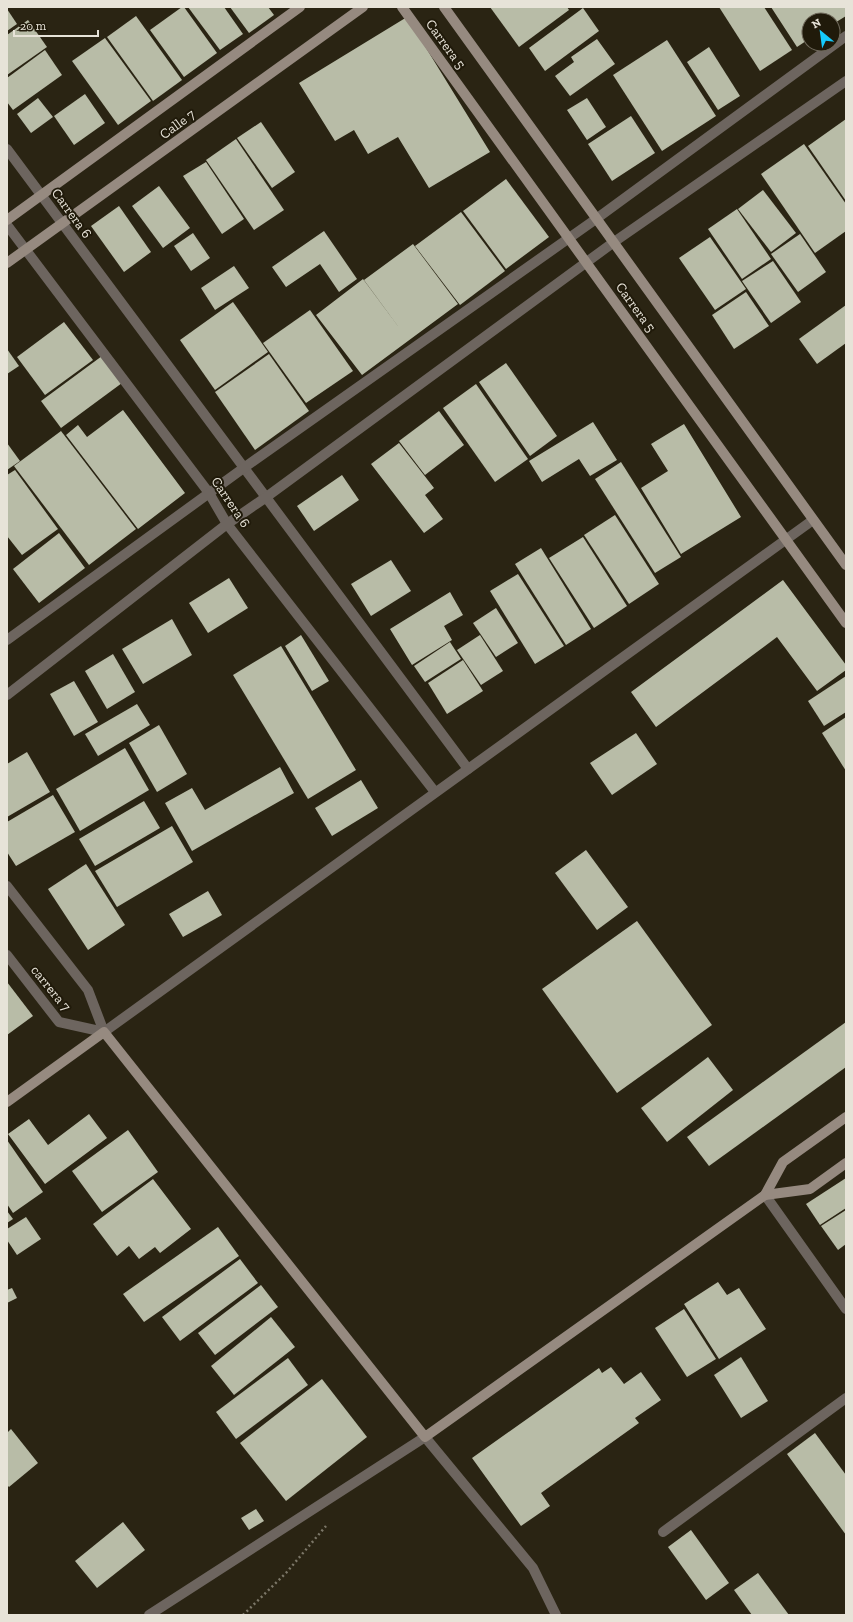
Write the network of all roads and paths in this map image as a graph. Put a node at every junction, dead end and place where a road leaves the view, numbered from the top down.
1 (300, 7) edge
2 (363, 7) edge
3 (402, 7) edge
4 (444, 7) edge
5 (846, 36) edge
6 (846, 81) edge
7 (7, 149) edge
8 (41, 195) junction
9 (596, 219) junction
10 (7, 220) edge
11 (62, 224) junction
12 (7, 225) edge
13 (569, 238) junction
14 (614, 242) junction
15 (26, 250) junction
16 (7, 263) edge
17 (587, 263) junction
18 (245, 467) junction
19 (209, 493) junction
20 (265, 498) junction
21 (813, 520) junction
22 (227, 524) junction
23 (786, 540) junction
24 (846, 565) edge
25 (846, 623) edge
26 (7, 640) edge
27 (7, 695) edge
28 (468, 769) junction
29 (435, 792) junction
30 (7, 886) edge
31 (7, 955) edge
32 (104, 1032) junction
33 (7, 1102) edge
34 (846, 1117) edge
35 (846, 1163) edge
36 (765, 1195) junction
37 (846, 1309) edge
38 (846, 1398) edge
39 (425, 1437) junction
40 (330, 1523) dead end
41 (663, 1532) dead end
42 (149, 1615) edge
43 (243, 1615) edge
44 (556, 1615) edge

1 - 8 main road, Calle 7
2 - 11 main road, Calle 7
3 - 13 main road, Carrera 5
4 - 9 main road, Carrera 5
5 - 9 street
6 - 14 street
7 - 8 street, Carrera 6
8 - 10 main road, Calle 7
8 - 11 street, Carrera 6
9 - 13 street
9 - 14 main road, Carrera 5
11 - 15 main road, Calle 7
11 - 18 street, Carrera 6
12 - 15 street, Carrera 6
13 - 17 main road, Carrera 5
13 - 18 street
14 - 17 street
14 - 21 main road, Carrera 5
15 - 16 main road, Calle 7
15 - 19 street, Carrera 6
17 - 20 street
17 - 23 main road, Carrera 5
18 - 19 street
18 - 20 street, Carrera 6
19 - 22 street, Carrera 6
19 - 26 street
20 - 22 street
20 - 28 street, Carrera 6
21 - 23 street
21 - 24 main road, Carrera 5
22 - 27 street
22 - 29 street, Carrera 6
23 - 25 main road, Carrera 5
23 - 28 street
28 - 29 street
29 - 32 street
30 - 32 street
31 - 32 street, carrera 7
32 - 33 main road
32 - 39 main road
34 - 36 main road
35 - 36 main road
36 - 37 street
36 - 39 main road
38 - 41 street
39 - 42 street
39 - 44 street
40 - 43 path

